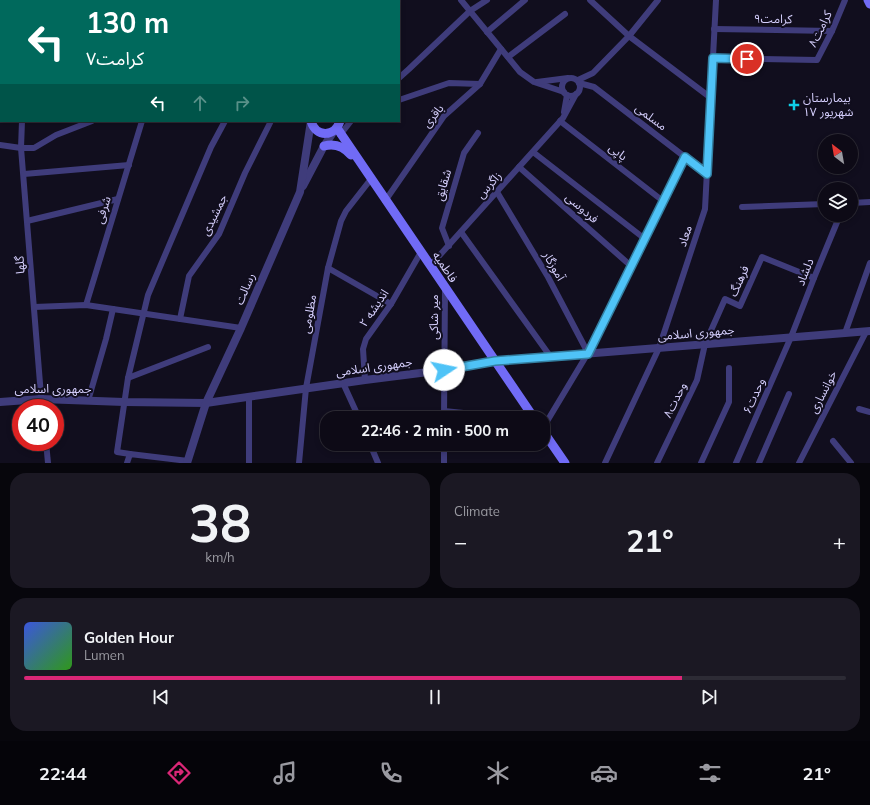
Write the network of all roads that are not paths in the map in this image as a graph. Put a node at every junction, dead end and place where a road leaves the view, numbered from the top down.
1 (461, 0) edge
2 (487, 0) edge
3 (525, 0) edge
4 (590, 0) edge
5 (658, 0) edge
6 (716, 0) edge
7 (845, 0) edge
8 (868, 0) edge
9 (870, 4) edge
10 (470, 11) junction
11 (566, 14) dead end
12 (714, 29) junction
13 (832, 31) junction
14 (487, 32) junction
15 (629, 36) junction
16 (501, 49) junction
17 (508, 57) junction
18 (713, 58) junction
19 (400, 77) edge
20 (568, 78) junction
21 (534, 82) junction
22 (578, 82) junction
23 (480, 84) junction
24 (565, 94) junction
25 (576, 94) junction
26 (711, 98) junction
27 (400, 100) edge
28 (562, 119) junction
29 (22, 122) edge
30 (89, 122) edge
31 (142, 122) edge
32 (224, 122) edge
33 (270, 122) edge
34 (311, 122) edge
35 (311, 122) edge
36 (349, 122) edge
37 (338, 129) edge
38 (478, 133) dead end
39 (0, 145) edge
40 (324, 146) junction
41 (22, 148) junction
42 (532, 152) junction
43 (685, 157) junction
44 (129, 165) junction
45 (361, 165) junction
46 (519, 167) junction
47 (24, 174) junction
48 (707, 174) junction
49 (371, 180) junction
50 (300, 192) junction
51 (497, 192) junction
52 (118, 199) junction
53 (385, 201) junction
54 (663, 201) junction
55 (870, 202) edge
56 (858, 203) edge
57 (818, 204) edge
58 (742, 207) dead end
59 (27, 221) junction
60 (837, 222) edge
61 (461, 232) junction
62 (645, 238) junction
63 (449, 246) junction
64 (421, 252) junction
65 (870, 263) edge
66 (430, 266) junction
67 (631, 266) junction
68 (328, 268) junction
69 (814, 278) junction
70 (445, 288) junction
71 (392, 304) junction
72 (86, 305) junction
73 (34, 308) junction
74 (113, 309) junction
75 (143, 314) junction
76 (180, 319) junction
77 (242, 328) junction
78 (868, 331) edge
79 (845, 333) junction
80 (791, 337) junction
81 (705, 344) junction
82 (208, 347) dead end
83 (659, 348) junction
84 (588, 354) junction
85 (550, 356) junction
86 (495, 361) junction
87 (729, 368) dead end
88 (444, 370) junction
89 (128, 378) junction
90 (365, 380) junction
91 (343, 383) junction
92 (306, 388) junction
93 (789, 394) dead end
94 (249, 397) junction
95 (41, 399) edge
96 (64, 400) edge
97 (12, 401) edge
98 (88, 401) junction
99 (0, 402) edge
100 (124, 402) junction
101 (206, 403) junction
102 (858, 409) dead end
103 (356, 411) edge
104 (444, 411) edge
105 (529, 411) edge
106 (870, 412) edge
107 (550, 416) edge
108 (550, 441) edge
109 (833, 441) dead end
110 (47, 451) edge
111 (373, 451) edge
112 (444, 451) edge
113 (130, 454) junction
114 (188, 462) edge
115 (48, 463) edge
116 (127, 463) edge
117 (249, 463) edge
118 (299, 463) edge
119 (378, 463) edge
120 (444, 463) edge
121 (565, 463) edge
122 (605, 463) edge
123 (657, 463) edge
124 (700, 463) edge
125 (736, 463) edge
126 (760, 463) edge
127 (799, 463) edge
128 (851, 463) edge

1 - 10 street
2 - 10 street
3 - 14 street
4 - 15 street
5 - 15 street
6 - 12 street, معاد
7 - 13 street, کرامت۸
8 - 9 main road
10 - 14 street
10 - 19 street
11 - 17 street
12 - 13 street, کرامت۹
12 - 18 street, معاد
13 - 18 street, کرامت۸
14 - 16 street
15 - 22 street
15 - 26 street
16 - 17 street
16 - 23 street, باقری
17 - 21 street
18 - 26 street, معاد
20 - 21 street
20 - 22 street
20 - 24 street
21 - 24 street
22 - 25 street
22 - 43 street, مسلمی
23 - 27 street
23 - 53 street, باقری
24 - 25 street
24 - 28 street
25 - 28 street, زاگرس
26 - 48 street, معاد
28 - 42 street, زاگرس
28 - 54 street, پاپی
29 - 41 street, گلها
30 - 41 street
31 - 44 street, شرفی
32 - 75 street
33 - 76 street, جمشیدی
34 - 37 main road
35 - 50 street, رسالت
36 - 37 street
37 - 40 street
37 - 45 main road, فاطمیه
38 - 63 street, شقایق
39 - 41 street
40 - 45 main road
40 - 50 street
41 - 47 street, گلها
42 - 46 street, زاگرس
42 - 62 street
43 - 48 street, مسلمی
43 - 54 street
44 - 47 street
44 - 52 street, شرفی
45 - 49 main road, فاطمیه
46 - 51 street, زاگرس
46 - 67 street, فردوسی
47 - 59 street, گلها
48 - 83 street, معاد
49 - 53 main road, فاطمیه
49 - 68 street, مظلومی
50 - 77 street, رسالت
51 - 61 street, زاگرس
51 - 84 street, آموزگار
52 - 59 street
52 - 72 street, شرفی
53 - 64 main road, فاطمیه
54 - 62 street
55 - 56 street
57 - 58 street
59 - 73 street, گلها
60 - 69 street, دلشاد
61 - 63 street, زاگرس
61 - 85 street
62 - 67 street
63 - 66 street, زاگرس
64 - 66 main road, فاطمیه
64 - 71 street, اندیشه ۲
65 - 79 street
66 - 70 main road, فاطمیه
67 - 84 street
68 - 71 street
68 - 92 street, مظلومی
69 - 80 street, دلشاد
69 - 81 street, فرهنگ
70 - 86 main road, فاطمیه
70 - 88 street, میر شاکی
71 - 90 street, اندیشه ۲
72 - 73 street
72 - 74 street
73 - 95 street, گلها
74 - 75 street
74 - 98 street
75 - 76 street
75 - 89 street
76 - 77 street
77 - 101 street, رسالت
78 - 79 street, جمهوری اسلامی
78 - 127 street, خوانساری
79 - 80 street, جمهوری اسلامی
80 - 81 street, جمهوری اسلامی
80 - 125 street, وحدت۶
81 - 83 street, جمهوری اسلامی
81 - 123 street, وحدت۸
82 - 89 street
83 - 84 street, جمهوری اسلامی
83 - 122 street, معاد
84 - 85 street, جمهوری اسلامی
84 - 107 street
85 - 86 street, جمهوری اسلامی
86 - 88 street, جمهوری اسلامی
86 - 105 main road, فاطمیه
87 - 124 street
88 - 90 street, جمهوری اسلامی
88 - 104 street, میر شاکی
89 - 100 street
90 - 91 street, جمهوری اسلامی
91 - 92 street, جمهوری اسلامی
91 - 103 street
92 - 94 street, جمهوری اسلامی
92 - 118 street, مظلومی
93 - 126 street
94 - 101 street, جمهوری اسلامی
94 - 117 street
96 - 98 street, جمهوری اسلامی
97 - 99 street, جمهوری اسلامی
98 - 100 street, جمهوری اسلامی
100 - 101 street, جمهوری اسلامی
100 - 113 street
101 - 114 street, رسالت
102 - 106 street
108 - 121 main road
109 - 128 street
110 - 115 street
111 - 119 street
112 - 120 street
113 - 114 street
113 - 116 street

